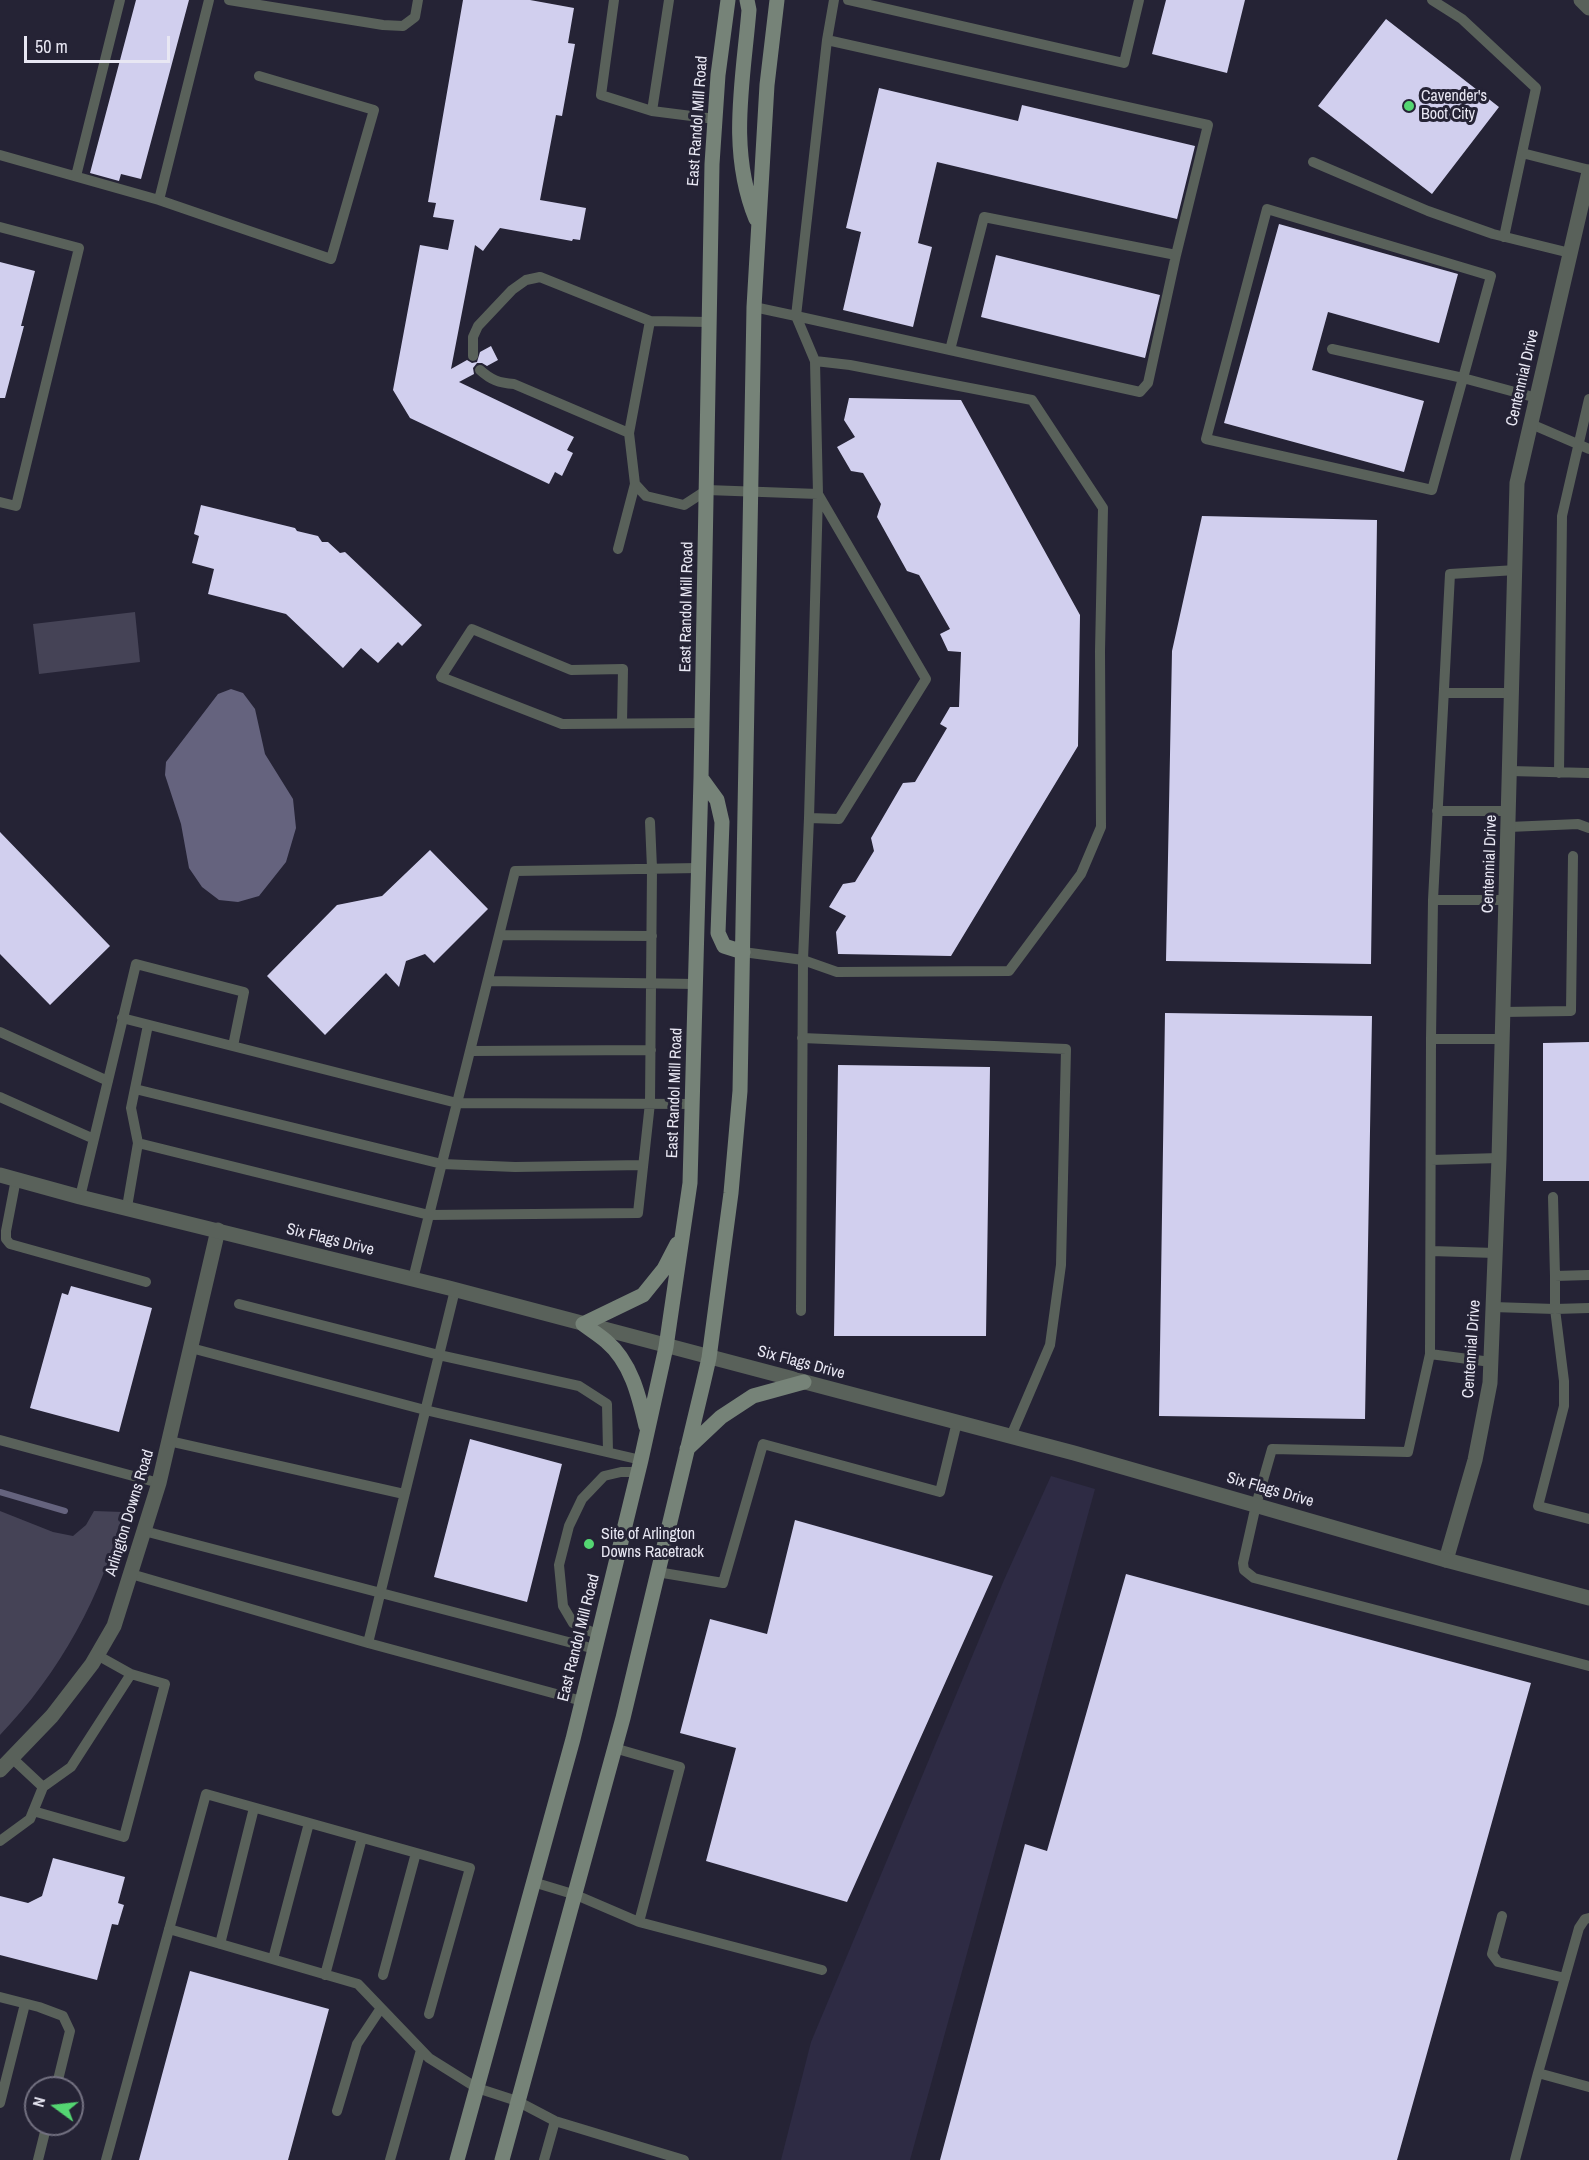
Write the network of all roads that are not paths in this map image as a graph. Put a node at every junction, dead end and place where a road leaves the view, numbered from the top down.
1 (120, 0) edge
2 (209, 0) edge
3 (229, 0) edge
4 (418, 0) edge
5 (614, 0) edge
6 (669, 0) edge
7 (728, 0) edge
8 (747, 0) edge
9 (777, 0) edge
10 (834, 0) edge
11 (848, 0) edge
12 (1139, 0) edge
13 (1432, 0) edge
14 (1581, 0) edge
15 (1589, 8) edge
16 (827, 40) junction
17 (259, 76) dead end
18 (651, 111) junction
19 (715, 119) junction
20 (1522, 153) junction
21 (0, 155) edge
22 (1313, 162) dead end
23 (1589, 171) edge
24 (76, 176) junction
25 (159, 200) junction
26 (759, 224) junction
27 (0, 227) edge
28 (1504, 237) junction
29 (1570, 253) junction
30 (1176, 255) junction
31 (754, 306) junction
32 (796, 316) junction
33 (650, 321) junction
34 (710, 322) junction
35 (1332, 349) dead end
36 (950, 350) junction
37 (473, 356) dead end
38 (815, 361) junction
39 (480, 370) dead end
40 (1463, 378) junction
41 (1537, 398) junction
42 (1589, 399) edge
43 (1531, 424) junction
44 (629, 434) junction
45 (1578, 444) junction
46 (1589, 449) edge
47 (635, 484) junction
48 (707, 490) junction
49 (750, 491) junction
50 (818, 494) junction
51 (0, 502) edge
52 (618, 549) dead end
53 (1516, 570) junction
54 (1444, 693) junction
55 (1512, 693) junction
56 (622, 723) junction
57 (702, 723) junction
58 (1510, 771) junction
59 (1559, 772) junction
60 (1589, 773) edge
61 (701, 778) junction
62 (1437, 811) junction
63 (1509, 811) junction
64 (809, 818) junction
65 (650, 822) dead end
66 (1509, 827) junction
67 (1589, 828) edge
68 (1573, 856) dead end
69 (699, 867) junction
70 (652, 868) junction
71 (1433, 900) junction
72 (1506, 900) junction
73 (500, 935) junction
74 (652, 936) junction
75 (743, 952) junction
76 (803, 960) junction
77 (488, 981) junction
78 (651, 983) junction
79 (696, 984) junction
80 (1503, 1012) junction
81 (122, 1018) junction
82 (148, 1025) junction
83 (0, 1032) edge
84 (802, 1038) junction
85 (1431, 1039) junction
86 (1503, 1039) junction
87 (232, 1046) junction
88 (651, 1050) junction
89 (470, 1051) junction
90 (108, 1081) junction
91 (135, 1089) junction
92 (0, 1097) edge
93 (457, 1103) junction
94 (650, 1103) junction
95 (693, 1104) junction
96 (94, 1139) junction
97 (138, 1143) junction
98 (1499, 1158) junction
99 (1431, 1160) junction
100 (442, 1164) junction
101 (643, 1166) junction
102 (0, 1175) edge
103 (16, 1179) junction
104 (80, 1197) junction
105 (1553, 1197) dead end
106 (127, 1207) junction
107 (429, 1215) junction
108 (218, 1230) junction
109 (682, 1234) junction
110 (1431, 1251) junction
111 (1495, 1253) junction
112 (1589, 1275) edge
113 (1555, 1276) junction
114 (412, 1279) junction
115 (146, 1282) dead end
116 (455, 1290) junction
117 (239, 1304) dead end
118 (1493, 1307) junction
119 (1589, 1308) edge
120 (1555, 1309) junction
121 (801, 1311) dead end
122 (583, 1324) junction
123 (666, 1347) junction
124 (191, 1348) junction
125 (1430, 1354) junction
126 (439, 1355) junction
127 (709, 1358) junction
128 (1491, 1362) junction
129 (804, 1382) junction
130 (425, 1410) junction
131 (957, 1422) junction
132 (647, 1432) junction
133 (1011, 1436) junction
134 (0, 1440) edge
135 (170, 1441) junction
136 (687, 1449) junction
137 (608, 1452) junction
138 (639, 1466) junction
139 (159, 1483) junction
140 (404, 1494) junction
141 (1256, 1505) junction
142 (1589, 1519) edge
143 (144, 1531) junction
144 (1446, 1560) junction
145 (657, 1572) junction
146 (131, 1574) junction
147 (380, 1593) junction
148 (1589, 1598) edge
149 (596, 1642) junction
150 (368, 1643) junction
151 (97, 1655) junction
152 (1589, 1666) edge
153 (131, 1674) junction
154 (582, 1701) junction
155 (614, 1748) junction
156 (12, 1758) junction
157 (0, 1770) edge
158 (43, 1787) junction
159 (255, 1808) junction
160 (33, 1810) junction
161 (309, 1823) junction
162 (362, 1838) junction
163 (0, 1841) edge
164 (416, 1853) junction
165 (533, 1882) junction
166 (576, 1895) junction
167 (1502, 1916) dead end
168 (1589, 1918) edge
169 (639, 1922) junction
170 (169, 1929) junction
171 (220, 1944) junction
172 (273, 1959) junction
173 (822, 1970) dead end
174 (325, 1975) junction
175 (382, 1975) dead end
176 (1565, 1978) junction
177 (0, 1997) edge
178 (25, 2004) junction
179 (381, 2008) junction
180 (429, 2014) dead end
181 (421, 2050) junction
182 (1538, 2073) junction
183 (59, 2076) edge
184 (1589, 2087) edge
185 (477, 2088) junction
186 (517, 2101) junction
187 (0, 2103) edge
188 (337, 2112) dead end
189 (555, 2121) junction
190 (44, 2136) edge
191 (38, 2160) edge
192 (106, 2160) edge
193 (390, 2160) edge
194 (457, 2160) edge
195 (502, 2160) edge
196 (544, 2160) edge
197 (684, 2160) edge
198 (1515, 2160) edge

1 - 24 lane
2 - 25 lane
3 - 4 lane
5 - 18 lane
6 - 18 lane
7 - 19 main road, East Randol Mill Road
8 - 26 main road
9 - 26 main road
10 - 16 lane
11 - 12 lane
13 - 20 lane
14 - 15 street
16 - 30 lane
16 - 32 lane
17 - 25 lane
18 - 19 lane
19 - 34 main road, East Randol Mill Road
20 - 23 lane
20 - 28 lane
21 - 24 lane
22 - 28 lane
23 - 29 street, Centennial Drive
24 - 25 lane
26 - 31 main road
27 - 51 lane
28 - 29 lane
29 - 41 street, Centennial Drive
30 - 36 lane
30 - 36 lane
31 - 32 lane
31 - 49 main road
32 - 36 lane
32 - 38 lane
33 - 34 lane
33 - 37 lane
33 - 44 lane
34 - 48 main road, East Randol Mill Road
35 - 40 lane
38 - 50 lane
38 - 76 lane
39 - 44 lane
40 - 40 lane
40 - 41 lane
41 - 43 street, Centennial Drive
42 - 45 lane
43 - 45 lane
43 - 53 street, Centennial Drive
44 - 47 lane
45 - 46 lane
45 - 59 lane
47 - 48 lane
47 - 52 lane
48 - 49 lane
48 - 57 main road, East Randol Mill Road
49 - 50 lane
49 - 75 main road
50 - 64 lane
50 - 64 lane
53 - 54 lane
53 - 55 street, Centennial Drive
54 - 55 lane
54 - 62 lane
55 - 58 street, Centennial Drive
56 - 56 lane
56 - 57 lane
57 - 61 main road, East Randol Mill Road
58 - 59 lane
58 - 63 street, Centennial Drive
59 - 60 lane
61 - 69 main road, East Randol Mill Road
61 - 75 main road
62 - 63 lane
62 - 71 lane
63 - 66 street, Centennial Drive
64 - 76 lane
65 - 70 lane
66 - 67 lane
66 - 72 street, Centennial Drive
68 - 80 lane
69 - 70 lane
69 - 79 main road, East Randol Mill Road
70 - 73 lane
70 - 74 lane
71 - 72 lane
71 - 85 lane
72 - 80 street, Centennial Drive
73 - 74 lane
73 - 77 lane
74 - 78 lane
75 - 76 lane
75 - 127 main road
76 - 84 lane
77 - 78 lane
77 - 89 lane
78 - 79 lane
78 - 88 lane
79 - 95 main road, East Randol Mill Road
80 - 86 street, Centennial Drive
81 - 82 lane
81 - 87 lane
81 - 90 lane
82 - 87 lane
82 - 91 lane
83 - 90 lane
84 - 121 lane
84 - 133 lane
85 - 86 lane
85 - 99 lane
86 - 98 street, Centennial Drive
87 - 93 lane
88 - 89 lane
88 - 94 lane
89 - 93 lane
90 - 96 lane
91 - 97 lane
91 - 100 lane
92 - 96 lane
93 - 94 lane
93 - 100 lane
94 - 95 lane
94 - 101 lane
95 - 109 main road, East Randol Mill Road
96 - 104 lane
97 - 106 lane
97 - 107 lane
98 - 99 lane
98 - 111 street, Centennial Drive
99 - 110 lane
100 - 101 lane
100 - 107 lane
101 - 107 lane
102 - 103 street, Six Flags Drive
103 - 104 street, Six Flags Drive
103 - 115 lane
104 - 106 street, Six Flags Drive
105 - 113 lane
106 - 108 street, Six Flags Drive
107 - 114 lane
108 - 114 street, Six Flags Drive
108 - 124 street, Arlington Downs Road
109 - 122 main road
109 - 123 main road, East Randol Mill Road
110 - 111 lane
110 - 125 lane
111 - 118 street, Centennial Drive
112 - 113 lane
113 - 120 lane
114 - 116 street, Six Flags Drive
116 - 122 street, Six Flags Drive
116 - 126 lane
117 - 126 lane
118 - 120 lane
118 - 128 street, Centennial Drive
119 - 120 lane
120 - 142 lane
122 - 123 street, Six Flags Drive
122 - 132 main road
123 - 127 street, Six Flags Drive
123 - 132 main road, East Randol Mill Road
124 - 130 lane
124 - 135 street, Arlington Downs Road
125 - 128 lane
125 - 141 lane
126 - 130 lane
126 - 137 lane
127 - 129 street, Six Flags Drive
127 - 136 main road
128 - 144 street, Centennial Drive
129 - 131 street, Six Flags Drive
129 - 136 main road
130 - 137 lane
130 - 140 lane
131 - 133 street, Six Flags Drive
131 - 145 lane
132 - 138 main road, East Randol Mill Road
133 - 141 street, Six Flags Drive
134 - 139 lane
135 - 139 street, Arlington Downs Road
135 - 140 lane
136 - 145 main road
137 - 138 lane
138 - 149 main road, East Randol Mill Road
138 - 149 lane
139 - 143 street, Arlington Downs Road
140 - 147 lane
141 - 144 street, Six Flags Drive
141 - 152 lane
143 - 146 street, Arlington Downs Road
143 - 147 lane
144 - 148 street, Six Flags Drive
145 - 155 main road
146 - 150 lane
146 - 151 street, Arlington Downs Road
147 - 149 lane
147 - 150 lane
149 - 154 main road, East Randol Mill Road
150 - 154 lane
151 - 153 lane
151 - 156 street, Arlington Downs Road
153 - 158 lane
153 - 160 lane
154 - 165 main road, East Randol Mill Road
155 - 166 main road
155 - 169 lane
156 - 157 street, Arlington Downs Road
156 - 158 lane
158 - 160 lane
159 - 161 lane
159 - 170 lane
159 - 171 lane
160 - 163 lane
161 - 162 lane
161 - 172 lane
162 - 164 lane
162 - 174 lane
164 - 175 lane
164 - 180 lane
165 - 166 lane
165 - 185 main road, East Randol Mill Road
166 - 169 lane
166 - 186 main road
167 - 176 lane
168 - 176 lane
169 - 173 lane
170 - 171 lane
170 - 192 lane
171 - 172 lane
172 - 174 lane
174 - 179 lane
176 - 182 lane
177 - 178 lane
178 - 183 lane
178 - 187 lane
179 - 181 lane
179 - 188 lane
181 - 185 lane
181 - 193 lane
182 - 184 lane
182 - 198 lane
185 - 186 lane
185 - 194 main road, East Randol Mill Road
186 - 189 lane
186 - 195 main road
189 - 196 lane
189 - 197 lane
190 - 191 lane

